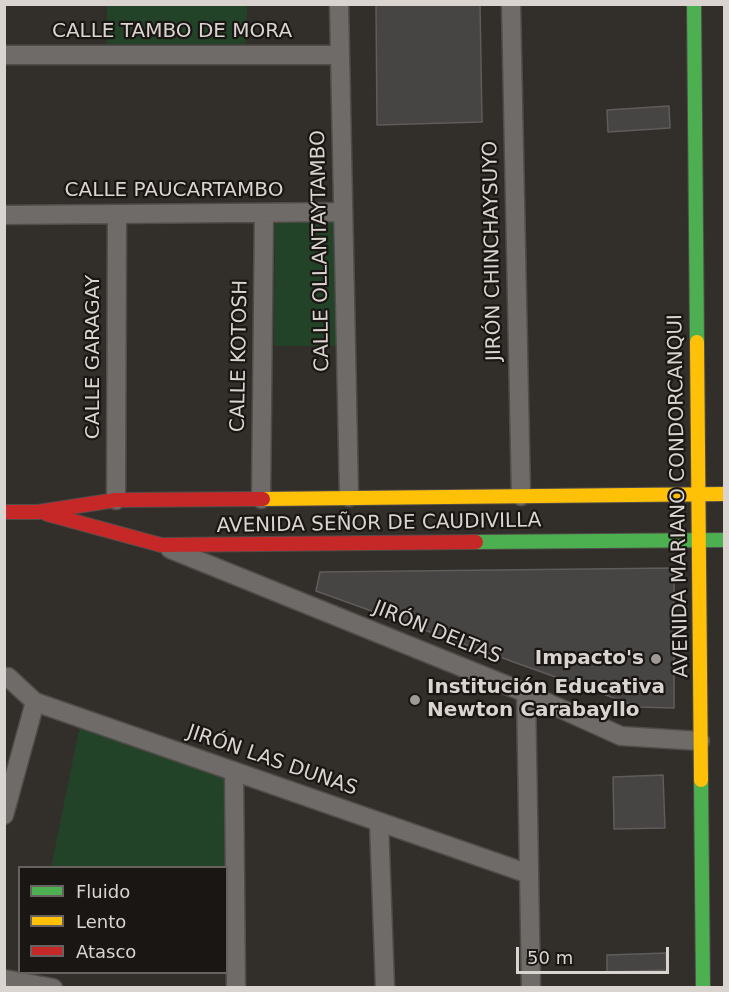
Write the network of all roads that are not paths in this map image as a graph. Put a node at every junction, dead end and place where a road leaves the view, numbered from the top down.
1 (339, 4) edge
2 (511, 4) edge
3 (694, 4) edge
4 (4, 55) edge
5 (340, 55) junction
6 (343, 212) junction
7 (264, 213) junction
8 (117, 214) junction
9 (4, 215) edge
10 (699, 494) junction
11 (724, 494) edge
12 (521, 496) junction
13 (349, 497) junction
14 (261, 499) junction
15 (116, 500) junction
16 (4, 512) edge
17 (38, 512) junction
18 (699, 540) junction
19 (724, 540) edge
20 (161, 545) junction
21 (8, 677) dead end
22 (526, 693) junction
23 (35, 702) junction
24 (700, 741) junction
25 (234, 771) junction
26 (4, 815) edge
27 (379, 822) junction
28 (529, 874) junction
29 (4, 979) edge
30 (53, 987) edge
31 (237, 987) edge
32 (385, 987) edge
33 (531, 987) edge
34 (703, 987) edge

1 - 5 street, CALLE OLLANTAYTAMBO
2 - 12 street, JIRÓN CHINCHAYSUYO
3 - 10 main road, AVENIDA MARIANO CONDORCANQUI
4 - 5 street, CALLE TAMBO DE MORA
5 - 6 street, CALLE OLLANTAYTAMBO
6 - 7 street, CALLE PAUCARTAMBO
6 - 13 street, CALLE OLLANTAYTAMBO
7 - 8 street, CALLE PAUCARTAMBO
7 - 14 street, CALLE KOTOSH
8 - 9 street, CALLE PAUCARTAMBO
8 - 15 street, CALLE GARAGAY
10 - 11 main road, AVENIDA SEÑOR DE CAUDIVILLA
10 - 12 main road, AVENIDA SEÑOR DE CAUDIVILLA
10 - 18 main road, AVENIDA MARIANO CONDORCANQUI
12 - 13 main road, AVENIDA SEÑOR DE CAUDIVILLA
13 - 14 main road, AVENIDA SEÑOR DE CAUDIVILLA
14 - 15 main road, AVENIDA SEÑOR DE CAUDIVILLA
15 - 17 main road, AVENIDA SEÑOR DE CAUDIVILLA
16 - 17 main road, AVENIDA SEÑOR DE CAUDIVILLA
17 - 20 main road, AVENIDA SEÑOR DE CAUDIVILLA
18 - 19 main road, AVENIDA SEÑOR DE CAUDIVILLA
18 - 20 main road, AVENIDA SEÑOR DE CAUDIVILLA
18 - 24 main road, AVENIDA MARIANO CONDORCANQUI
20 - 22 street, JIRÓN DELTAS
21 - 23 street, JIRÓN LAS DUNAS
22 - 24 street, JIRÓN DELTAS
22 - 28 street
23 - 25 street, JIRÓN LAS DUNAS
23 - 26 street
24 - 34 main road, AVENIDA MARIANO CONDORCANQUI
25 - 27 street, JIRÓN LAS DUNAS
25 - 31 street
27 - 28 street, JIRÓN LAS DUNAS
27 - 32 street
28 - 33 street
29 - 30 street

